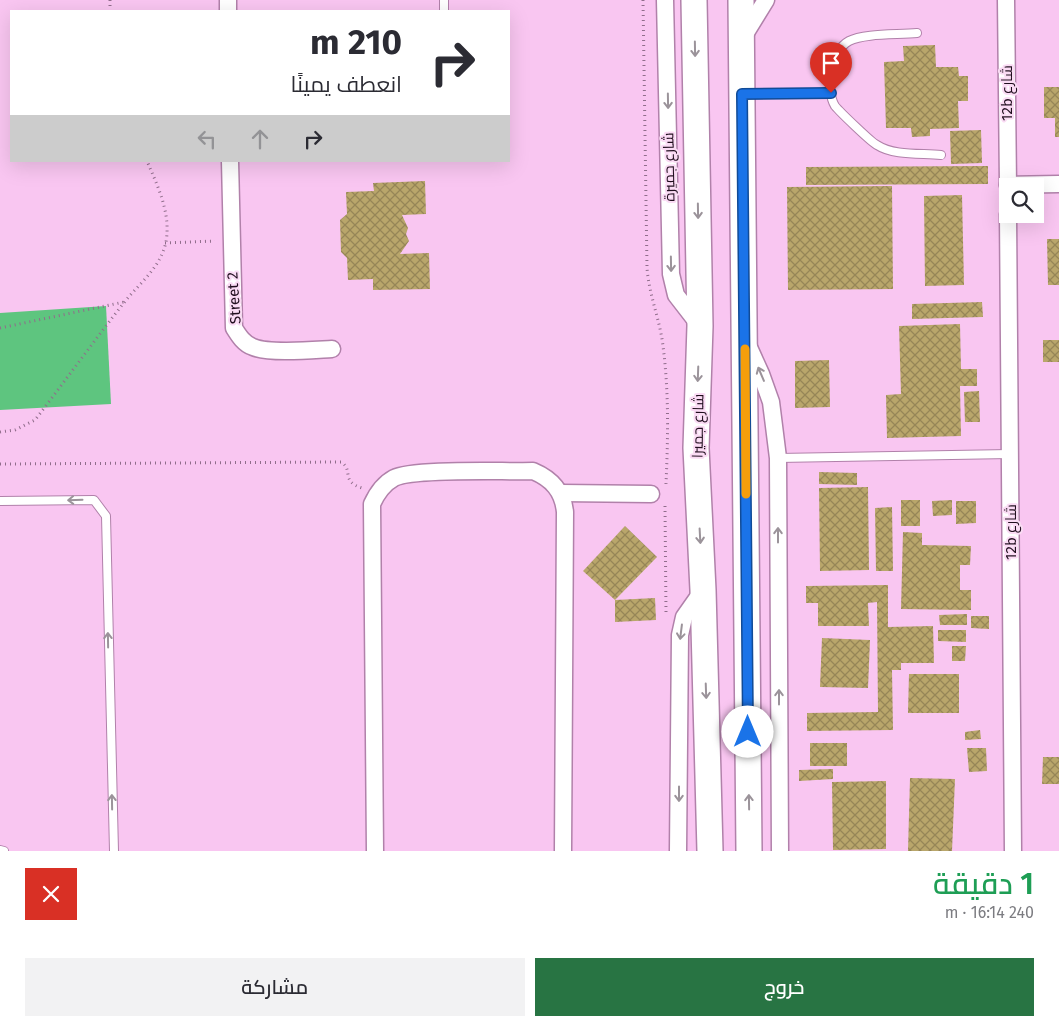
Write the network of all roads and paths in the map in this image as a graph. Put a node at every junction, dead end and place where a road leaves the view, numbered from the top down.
1 (643, 0) edge
2 (665, 0) edge
3 (694, 0) edge
4 (741, 0) edge
5 (766, 0) edge
6 (1006, 0) edge
7 (916, 33) dead end
8 (741, 41) junction
9 (831, 93) junction
10 (742, 94) junction
11 (941, 155) dead end
12 (148, 162) edge
13 (230, 162) edge
14 (1008, 178) edge
15 (1044, 184) edge
16 (1059, 184) edge
17 (1008, 223) edge
18 (230, 240) junction
19 (166, 243) junction
20 (124, 302) junction
21 (700, 326) junction
22 (0, 328) edge
23 (744, 337) junction
24 (332, 349) dead end
25 (0, 432) edge
26 (1010, 454) junction
27 (778, 458) junction
28 (0, 464) edge
29 (377, 493) junction
30 (561, 493) junction
31 (658, 493) joint
32 (0, 501) edge
33 (665, 502) dead end
34 (703, 590) junction
35 (666, 613) dead end
36 (708, 844) edge
37 (114, 851) edge
38 (375, 851) edge
39 (563, 851) edge
40 (678, 851) edge
41 (750, 851) edge
42 (780, 851) edge
43 (1013, 851) edge

1 - 31 path
2 -> 21 street, شارع جميرة
3 -> 21 main road, شارع جميرا
4 - 8 main road
5 - 8 street
6 - 14 street, 12b شارع
7 - 9 lane
8 - 10 main road
9 - 10 lane
9 - 11 lane
10 - 23 main road
12 - 19 path
13 - 18 street, Street 2
15 - 16 street
17 - 26 street, 12b شارع
18 - 19 path
18 - 24 street, Street 2
19 - 20 path
20 - 22 path
20 - 25 path
21 -> 34 main road, شارع جميرا
27 -> 23 street
41 -> 23 main road
26 - 27 lane
26 - 43 street, 12b شارع
42 -> 27 street
28 - 29 path
29 - 30 street
29 - 38 street
30 - 31 street
30 - 39 street
37 -> 32 lane
33 - 35 path
34 -> 36 main road, شارع جميرا
34 -> 40 street

